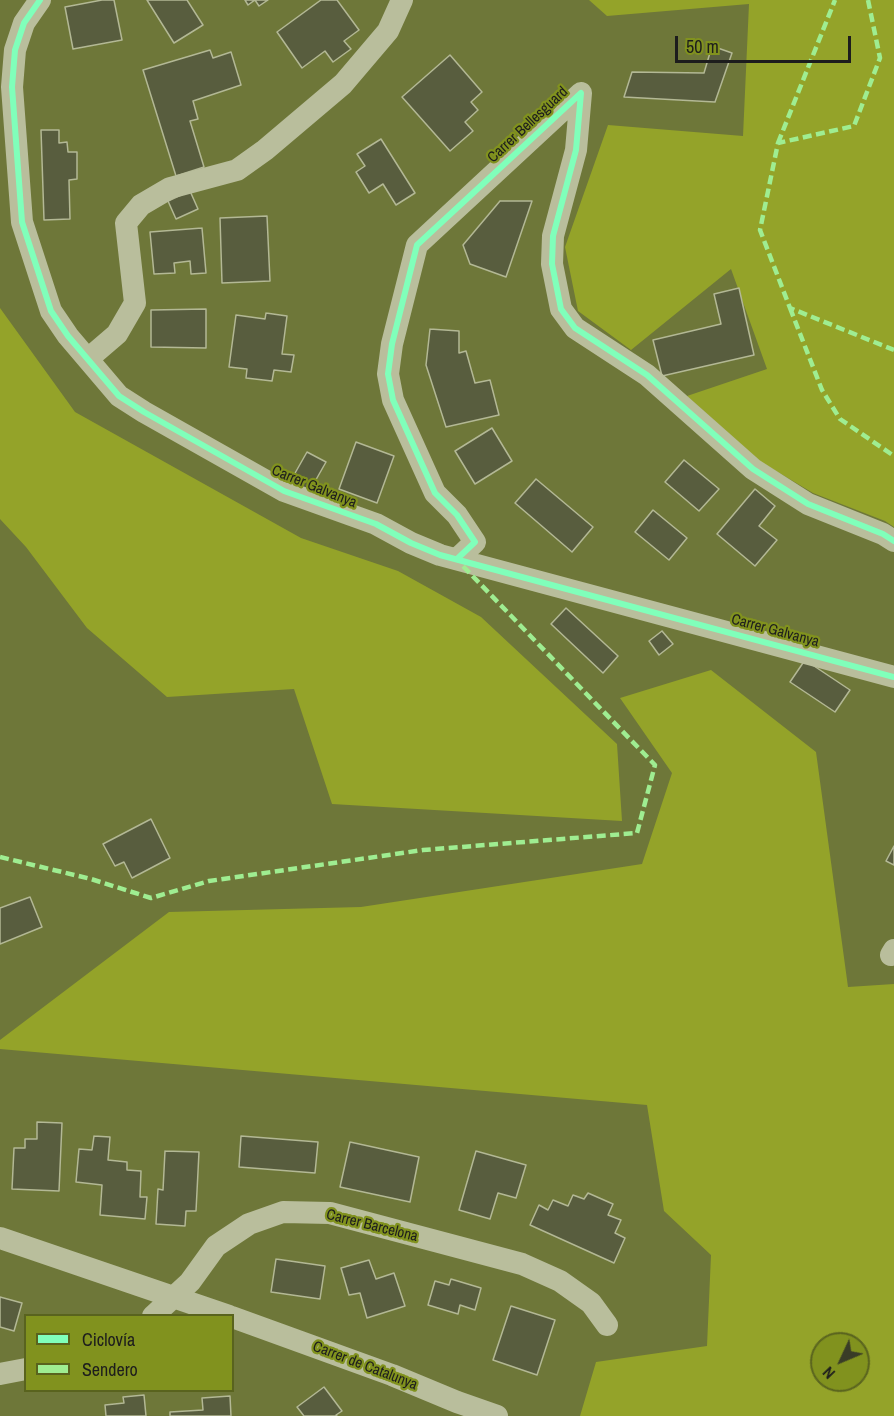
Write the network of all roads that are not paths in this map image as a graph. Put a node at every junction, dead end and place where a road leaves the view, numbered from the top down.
1 (40, 0) edge
2 (402, 0) edge
3 (89, 358) junction
4 (894, 541) edge
5 (457, 559) junction
6 (894, 677) edge
7 (0, 1239) edge
8 (176, 1296) junction
9 (155, 1314) edge
10 (226, 1314) edge
11 (234, 1317) edge
12 (607, 1325) dead end
13 (24, 1369) edge
14 (0, 1374) edge
15 (497, 1416) edge

1 - 3 street, Carrer Galvanya
2 - 3 street
3 - 5 street, Carrer Galvanya
4 - 5 street, Carrer Bellesguard
5 - 6 street, Carrer Galvanya
7 - 8 street, Carrer de Catalunya
8 - 9 street, Carrer Barcelona
8 - 10 street, Carrer de Catalunya
8 - 12 street, Carrer Barcelona
11 - 15 street, Carrer de Catalunya
13 - 14 street

